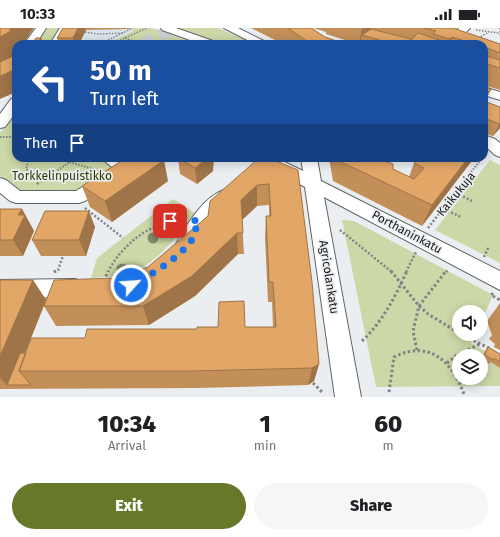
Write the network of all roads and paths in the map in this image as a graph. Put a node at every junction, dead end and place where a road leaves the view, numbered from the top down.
1 (41, 28) edge
2 (65, 28) edge
3 (133, 28) edge
4 (148, 28) edge
5 (166, 28) edge
6 (229, 28) edge
7 (239, 28) edge
8 (500, 28) edge
9 (476, 30) dead end
10 (85, 32) dead end
11 (490, 32) junction
12 (124, 33) junction
13 (500, 33) edge
14 (456, 35) edge
15 (125, 38) junction
16 (33, 40) edge
17 (58, 40) edge
18 (109, 40) edge
19 (121, 40) edge
20 (130, 40) edge
21 (200, 40) edge
22 (258, 40) edge
23 (266, 40) edge
24 (474, 40) joint
25 (488, 92) edge
26 (500, 96) edge
27 (12, 107) edge
28 (3, 120) edge
29 (12, 136) edge
30 (0, 137) edge
31 (488, 141) edge
32 (493, 150) edge
33 (28, 162) edge
34 (70, 162) joint
35 (112, 162) edge
36 (134, 162) edge
37 (261, 162) edge
38 (273, 162) edge
39 (310, 162) edge
40 (483, 162) edge
41 (252, 171) edge
42 (119, 172) junction
43 (43, 180) junction
44 (39, 182) dead end
45 (0, 184) edge
46 (314, 184) junction
47 (237, 185) edge
48 (456, 193) junction
49 (472, 201) dead end
50 (82, 206) dead end
51 (444, 209) junction
52 (461, 217) dead end
53 (199, 221) junction
54 (340, 230) dead end
55 (426, 230) dead end
56 (123, 238) dead end
57 (489, 246) dead end
58 (416, 251) dead end
59 (63, 256) dead end
60 (483, 259) dead end
61 (171, 260) edge
62 (448, 269) dead end
63 (58, 270) dead end
64 (401, 283) junction
65 (496, 286) edge
66 (102, 289) joint
67 (1, 291) edge
68 (500, 300) edge
69 (419, 306) junction
70 (452, 330) edge
71 (474, 341) edge
72 (362, 342) dead end
73 (480, 344) junction
74 (417, 350) junction
75 (494, 351) edge
76 (447, 363) junction
77 (313, 383) edge
78 (389, 392) dead end
79 (323, 393) dead end
80 (464, 394) dead end
81 (348, 397) edge

1 - 16 street
2 - 17 street
3 - 12 path
4 - 15 path
5 - 21 street
6 - 22 street
7 - 23 street
8 - 13 path
9 - 11 path
10 - 12 path
11 - 13 path
11 - 24 path
12 - 18 path
14 - 24 street
15 - 19 path
15 - 20 path
25 - 26 street
27 - 28 street
29 - 30 path
31 - 32 street
33 - 43 path
34 - 42 path
34 - 43 path
35 - 42 street
36 - 42 street
37 - 41 street
38 - 46 street, Porthaninkatu
39 - 46 street, Agricolankatu
40 - 48 path, Kaikukuja
42 - 45 street
43 - 44 path
46 - 65 street, Porthaninkatu
46 - 81 street, Agricolankatu
47 - 53 street
48 - 49 path
48 - 51 path, Kaikukuja
50 - 56 path
51 - 52 path
51 - 55 path, Kaikukuja
53 - 61 street
53 - 66 path
54 - 64 path
57 - 60 path
58 - 64 path
59 - 63 path
62 - 69 path
64 - 69 path
64 - 72 path
65 - 68 path
66 - 67 street
69 - 70 path
69 - 74 path
71 - 73 path
73 - 75 path
73 - 76 path
74 - 76 path
74 - 78 path
76 - 80 path
77 - 79 path

